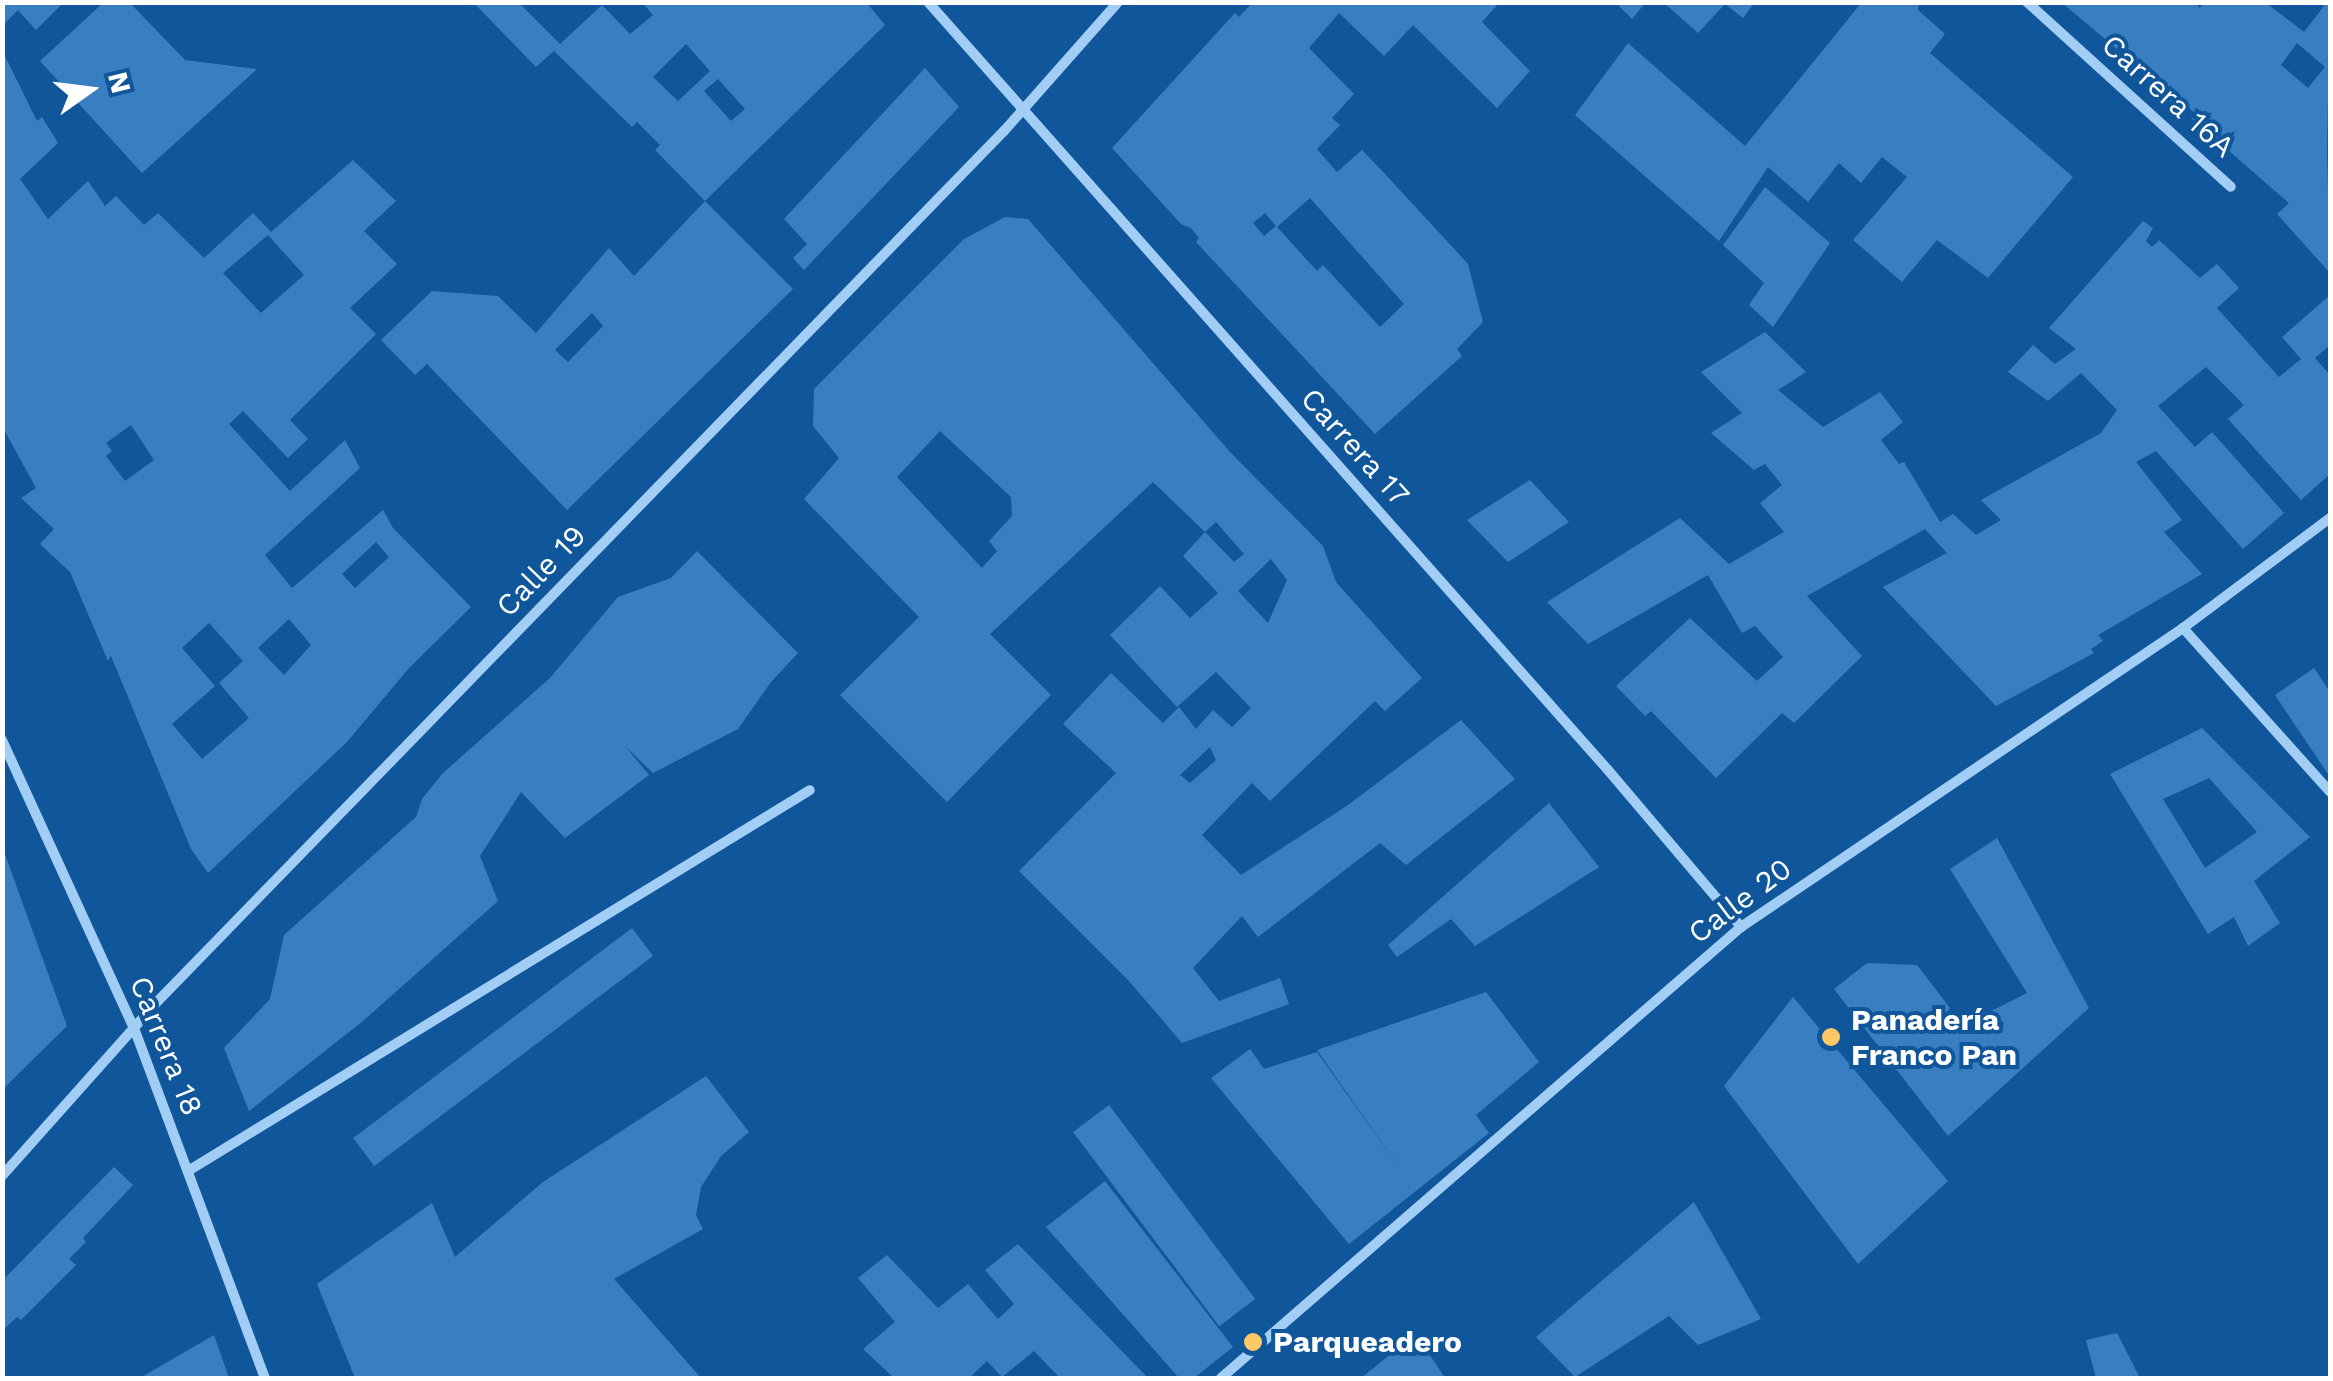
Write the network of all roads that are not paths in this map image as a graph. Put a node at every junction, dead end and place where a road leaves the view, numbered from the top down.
1 (928, 2) edge
2 (1118, 2) edge
3 (2026, 2) edge
4 (1022, 110) junction
5 (2232, 187) dead end
6 (2330, 518) edge
7 (2183, 628) junction
8 (2, 740) edge
9 (810, 790) dead end
10 (2330, 792) edge
11 (1742, 927) junction
12 (134, 1028) junction
13 (188, 1171) junction
14 (2, 1176) edge
15 (266, 1378) edge
16 (1221, 1378) edge

1 - 4 street, Carrera 17
2 - 4 street, Calle 19
3 - 5 street, Carrera 16A
4 - 11 street, Carrera 17
4 - 12 street, Calle 19
6 - 7 street, Calle 20
7 - 10 street
7 - 11 street, Calle 20
8 - 12 street, Carrera 18
9 - 13 street
11 - 16 street, Calle 20
12 - 13 street, Carrera 18
12 - 14 street, Calle 19
13 - 15 street, Carrera 18

